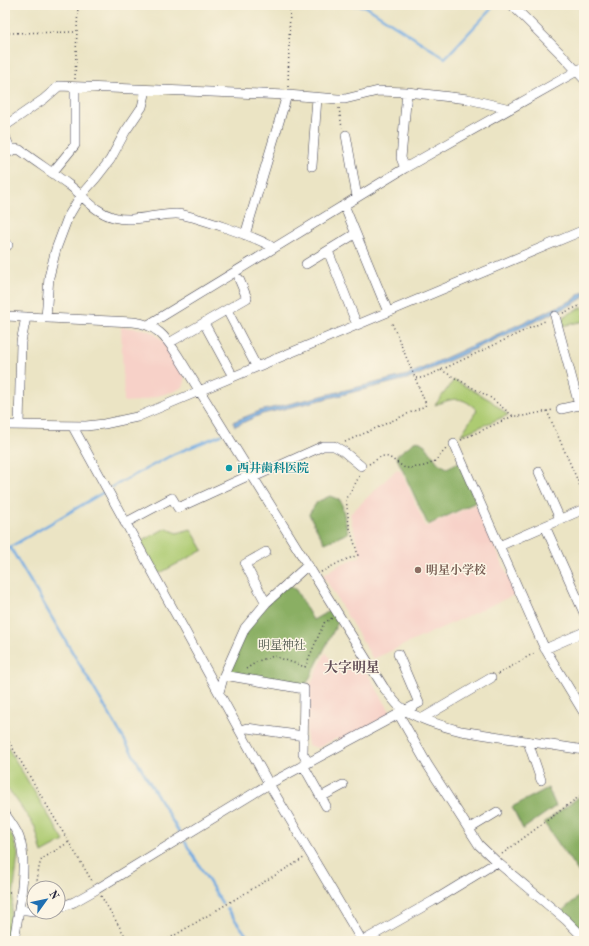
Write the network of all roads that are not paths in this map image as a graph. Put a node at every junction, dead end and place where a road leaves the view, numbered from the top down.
1 (512, 5) edge
2 (581, 69) edge
3 (584, 79) edge
4 (75, 87) junction
5 (146, 90) junction
6 (407, 92) junction
7 (287, 95) junction
8 (318, 98) junction
9 (510, 109) junction
10 (5, 126) edge
11 (346, 135) road end
12 (5, 136) edge
13 (8, 152) edge
14 (312, 166) dead end
15 (405, 168) junction
16 (52, 173) junction
17 (81, 195) junction
18 (357, 197) junction
19 (344, 206) junction
20 (584, 230) edge
21 (355, 234) junction
22 (245, 235) junction
23 (273, 248) junction
24 (328, 250) junction
25 (306, 264) dead end
26 (239, 279) dead end
27 (227, 310) junction
28 (388, 312) junction
29 (5, 316) edge
30 (555, 316) road end
31 (26, 317) junction
32 (46, 318) junction
33 (355, 319) dead end
34 (204, 323) junction
35 (148, 325) junction
36 (169, 343) junction
37 (254, 362) dead end
38 (230, 372) dead end
39 (199, 391) junction
40 (581, 404) edge
41 (561, 409) road end
42 (5, 425) edge
43 (19, 425) junction
44 (73, 427) junction
45 (454, 444) road end
46 (361, 466) road end
47 (539, 472) dead end
48 (253, 475) junction
49 (584, 509) edge
50 (560, 519) junction
51 (125, 523) junction
52 (545, 526) junction
53 (499, 546) junction
54 (266, 552) dead end
55 (308, 565) junction
56 (266, 603) junction
57 (584, 613) edge
58 (584, 632) edge
59 (545, 648) junction
60 (398, 654) dead end
61 (224, 675) junction
62 (491, 678) road end
63 (219, 692) junction
64 (401, 711) junction
65 (584, 713) edge
66 (423, 718) junction
67 (240, 730) junction
68 (304, 736) junction
69 (528, 742) junction
70 (584, 750) edge
71 (306, 763) junction
72 (541, 780) dead end
73 (269, 784) junction
74 (344, 785) dead end
75 (321, 797) junction
76 (326, 806) dead end
77 (497, 812) dead end
78 (5, 814) edge
79 (469, 829) junction
80 (496, 860) junction
81 (66, 905) edge
82 (19, 909) junction
83 (26, 910) edge
84 (584, 938) edge
85 (14, 941) edge
86 (362, 941) edge

1 - 2 street
2 - 3 street
2 - 9 street
4 - 5 street
4 - 10 street
4 - 16 street
5 - 7 street
5 - 17 street
6 - 8 street
6 - 9 street
6 - 15 street
7 - 8 street
7 - 22 street
8 - 14 street
9 - 15 street
11 - 18 street
12 - 13 street
13 - 16 street
15 - 18 street
16 - 17 street
17 - 22 street
17 - 32 street
18 - 19 street
19 - 21 street
19 - 23 street
20 - 28 street
21 - 24 street
21 - 28 street
22 - 23 street
23 - 35 street
24 - 25 street
24 - 33 street
26 - 27 street
27 - 34 street
27 - 37 street
28 - 39 street
29 - 31 street
30 - 40 street
31 - 32 street
31 - 43 street
32 - 35 street
34 - 36 street
34 - 38 street
35 - 36 street
36 - 39 street
39 - 44 street
39 - 48 street
40 - 41 street
42 - 43 street
43 - 44 street
44 - 51 street
45 - 53 street
46 - 48 street
47 - 50 street
48 - 51 street
48 - 55 street
49 - 50 street
50 - 52 street
51 - 63 street
52 - 53 street
52 - 57 street
53 - 59 street
54 - 56 street
55 - 56 street
55 - 64 street
56 - 61 street
58 - 59 street
59 - 65 street
60 - 64 street
61 - 63 street
61 - 68 street
62 - 66 street
63 - 67 street
64 - 66 street
64 - 71 street
64 - 79 street
66 - 69 street
67 - 68 street
67 - 73 street
68 - 71 street
69 - 70 street
69 - 72 street
71 - 73 street
71 - 75 street
73 - 81 street
73 - 86 street
74 - 75 street
75 - 76 street
77 - 79 street
78 - 82 street
79 - 80 street
80 - 84 street
80 - 86 street
82 - 83 street
82 - 85 street

